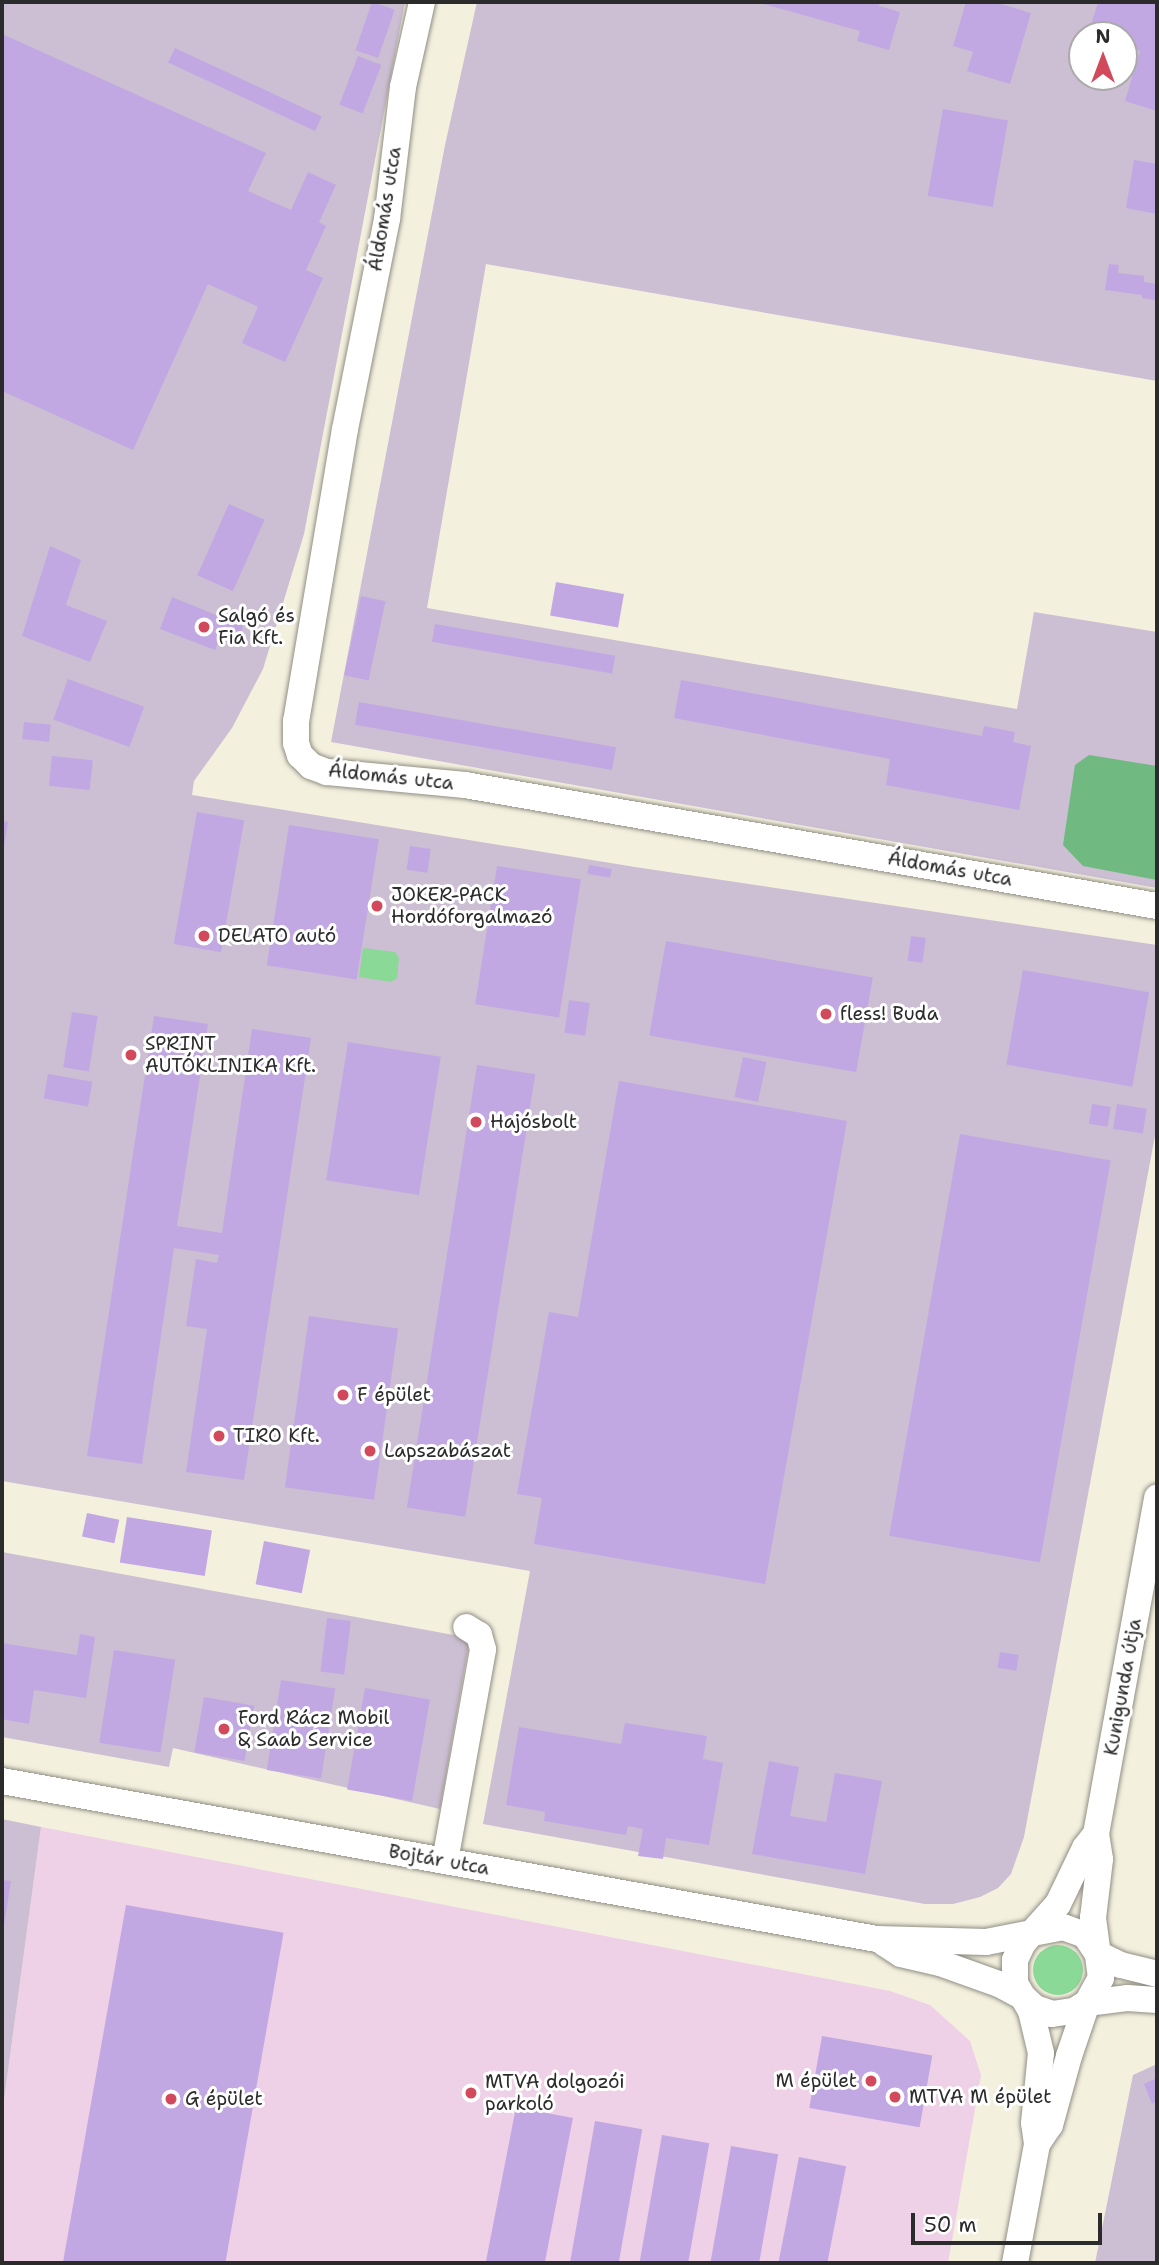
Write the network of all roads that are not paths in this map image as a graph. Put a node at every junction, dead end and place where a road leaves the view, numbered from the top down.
1 (422, 2) edge
2 (1157, 906) edge
3 (1157, 1497) edge
4 (466, 1627) dead end
5 (2, 1781) edge
6 (1096, 1835) junction
7 (446, 1861) junction
8 (1033, 1934) junction
9 (877, 1939) junction
10 (1098, 1954) junction
11 (1157, 1974) edge
12 (1022, 1996) junction
13 (1157, 2000) edge
14 (1087, 2003) junction
15 (1037, 2144) junction
16 (1015, 2263) edge

1 - 2 street, Áldomás utca
3 - 6 street, Kunigunda útja
4 - 7 street
5 - 7 street, Bojtár utca
6 - 8 street, Kunigunda útja
6 - 10 street, Kunigunda útja
7 - 9 street, Bojtár utca
8 - 9 street, Bojtár utca
8 - 10 street
8 - 12 street, Kunigunda útja
9 - 12 street, Bojtár utca
10 - 11 street
10 - 14 street, Kunigunda útja
12 - 14 street
12 - 15 street, Kunigunda útja
13 - 14 street
14 - 15 street, Kunigunda útja
15 - 16 street, Kunigunda útja

